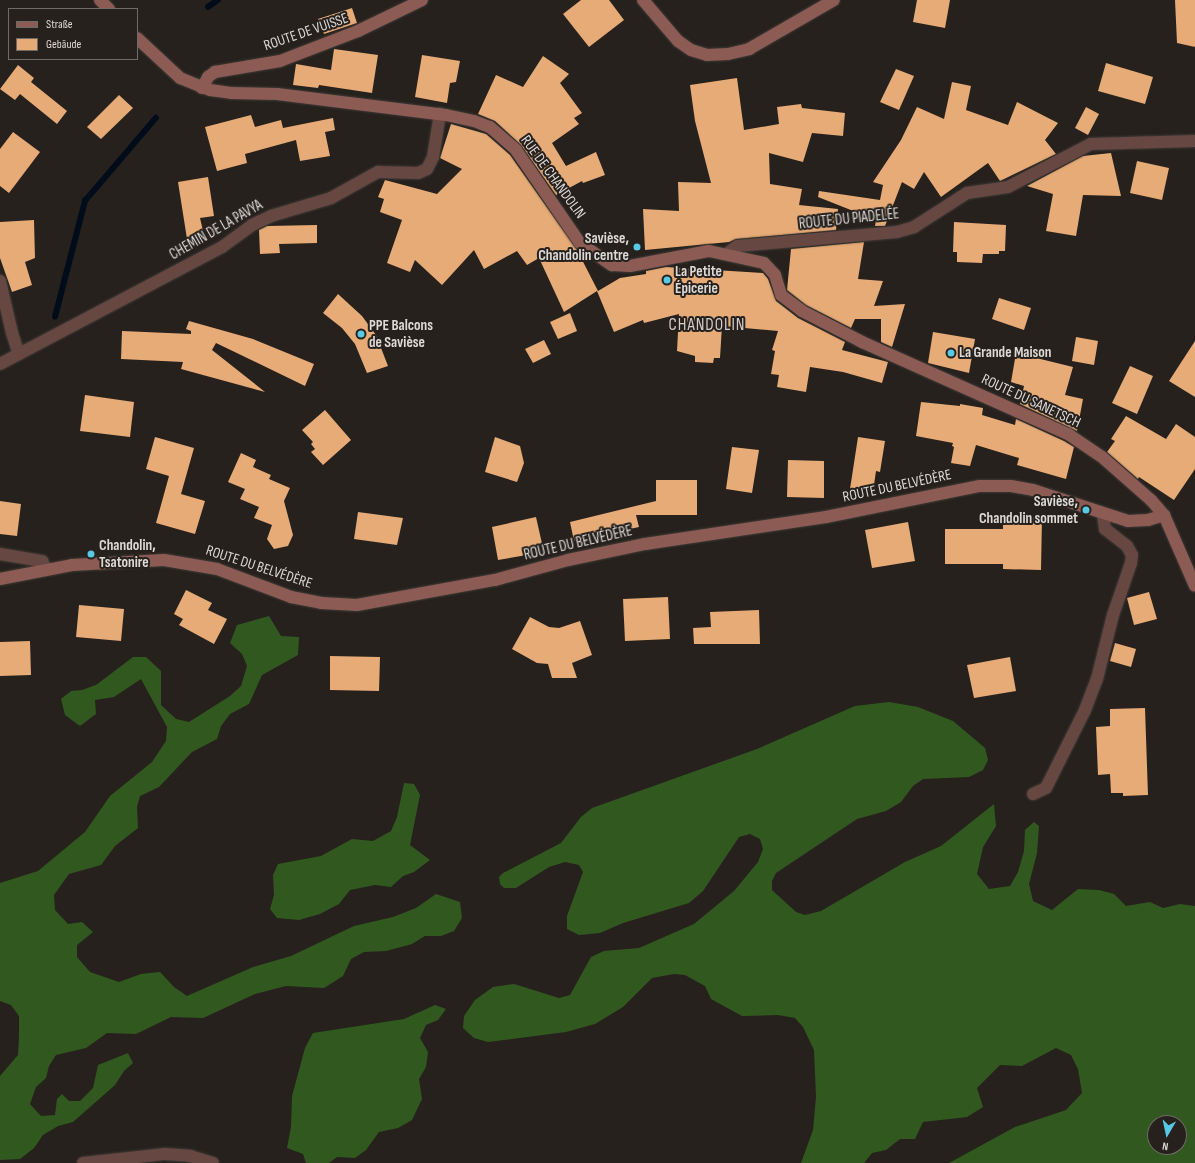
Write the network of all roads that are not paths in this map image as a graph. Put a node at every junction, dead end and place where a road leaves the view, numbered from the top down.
1 (100, 0) edge
2 (422, 0) edge
3 (643, 0) edge
4 (834, 0) edge
5 (108, 8) edge
6 (138, 39) edge
7 (202, 88) junction
8 (440, 114) junction
9 (1195, 141) edge
10 (728, 253) junction
11 (0, 281) edge
12 (19, 354) junction
13 (0, 364) edge
14 (1103, 514) junction
15 (1164, 515) junction
16 (0, 554) edge
17 (46, 570) junction
18 (0, 578) edge
19 (1195, 586) edge
20 (1033, 794) dead end
21 (83, 1163) edge
22 (213, 1163) edge

1 - 5 street
2 - 7 street, ROUTE DE VUISSE
3 - 4 street
6 - 7 street, RUE DE CHANDOLIN
7 - 8 street, RUE DE CHANDOLIN
8 - 10 street, RUE DE CHANDOLIN
8 - 12 street, CHEMIN DE LA PAVYA
9 - 10 street, ROUTE DU PIADELÉE
10 - 15 street, ROUTE DU SANETSCH
11 - 12 street
12 - 13 street, CHEMIN DE LA PAVYA
14 - 15 street, ROUTE DU BELVÉDÈRE
14 - 17 street, ROUTE DU BELVÉDÈRE
14 - 20 street
15 - 19 street, ROUTE DU SANETSCH
16 - 17 street
17 - 18 street, ROUTE DU BELVÉDÈRE
21 - 22 street

